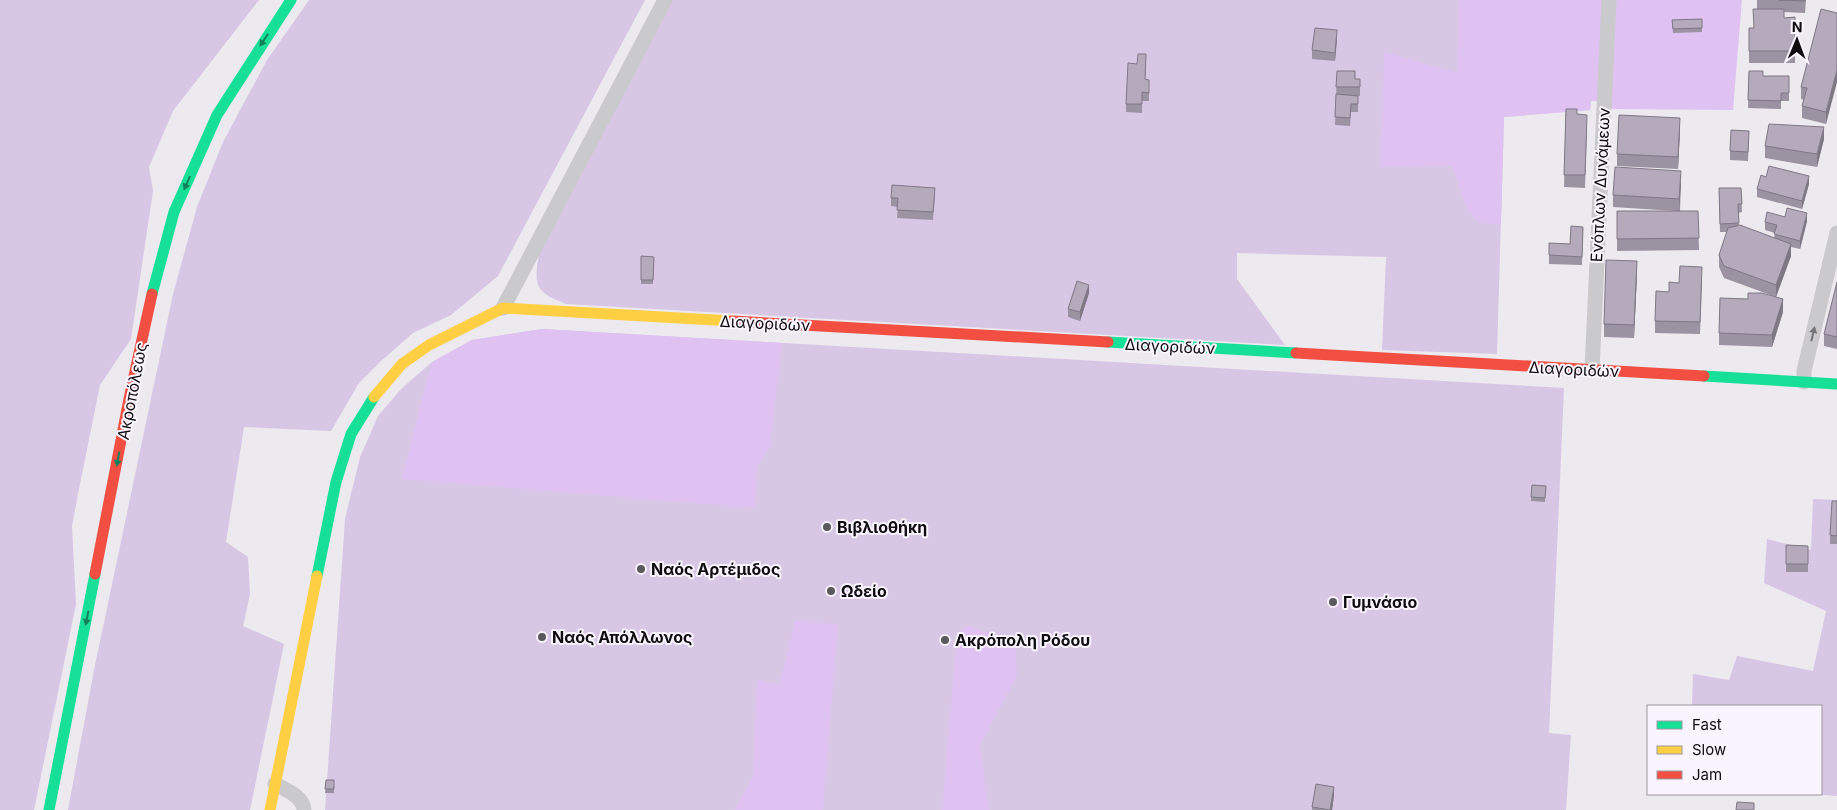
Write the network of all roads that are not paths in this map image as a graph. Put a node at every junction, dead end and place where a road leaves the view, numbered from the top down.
1 (291, 0) edge
2 (665, 0) edge
3 (1609, 0) edge
4 (1837, 233) edge
5 (503, 308) junction
6 (1592, 370) junction
7 (1804, 382) junction
8 (1837, 384) edge
9 (275, 784) junction
10 (49, 810) edge
11 (270, 810) edge
12 (304, 810) edge

1 -> 10 street, Ακροπόλεως
2 - 5 street
3 - 6 street, Ενόπλων Δυνάμεων
7 -> 4 street
5 - 6 street, Διαγοριδών
5 - 9 street
6 - 7 street, Διαγοριδών
7 - 8 street, Διαγοριδών
9 - 11 street
9 - 12 street

